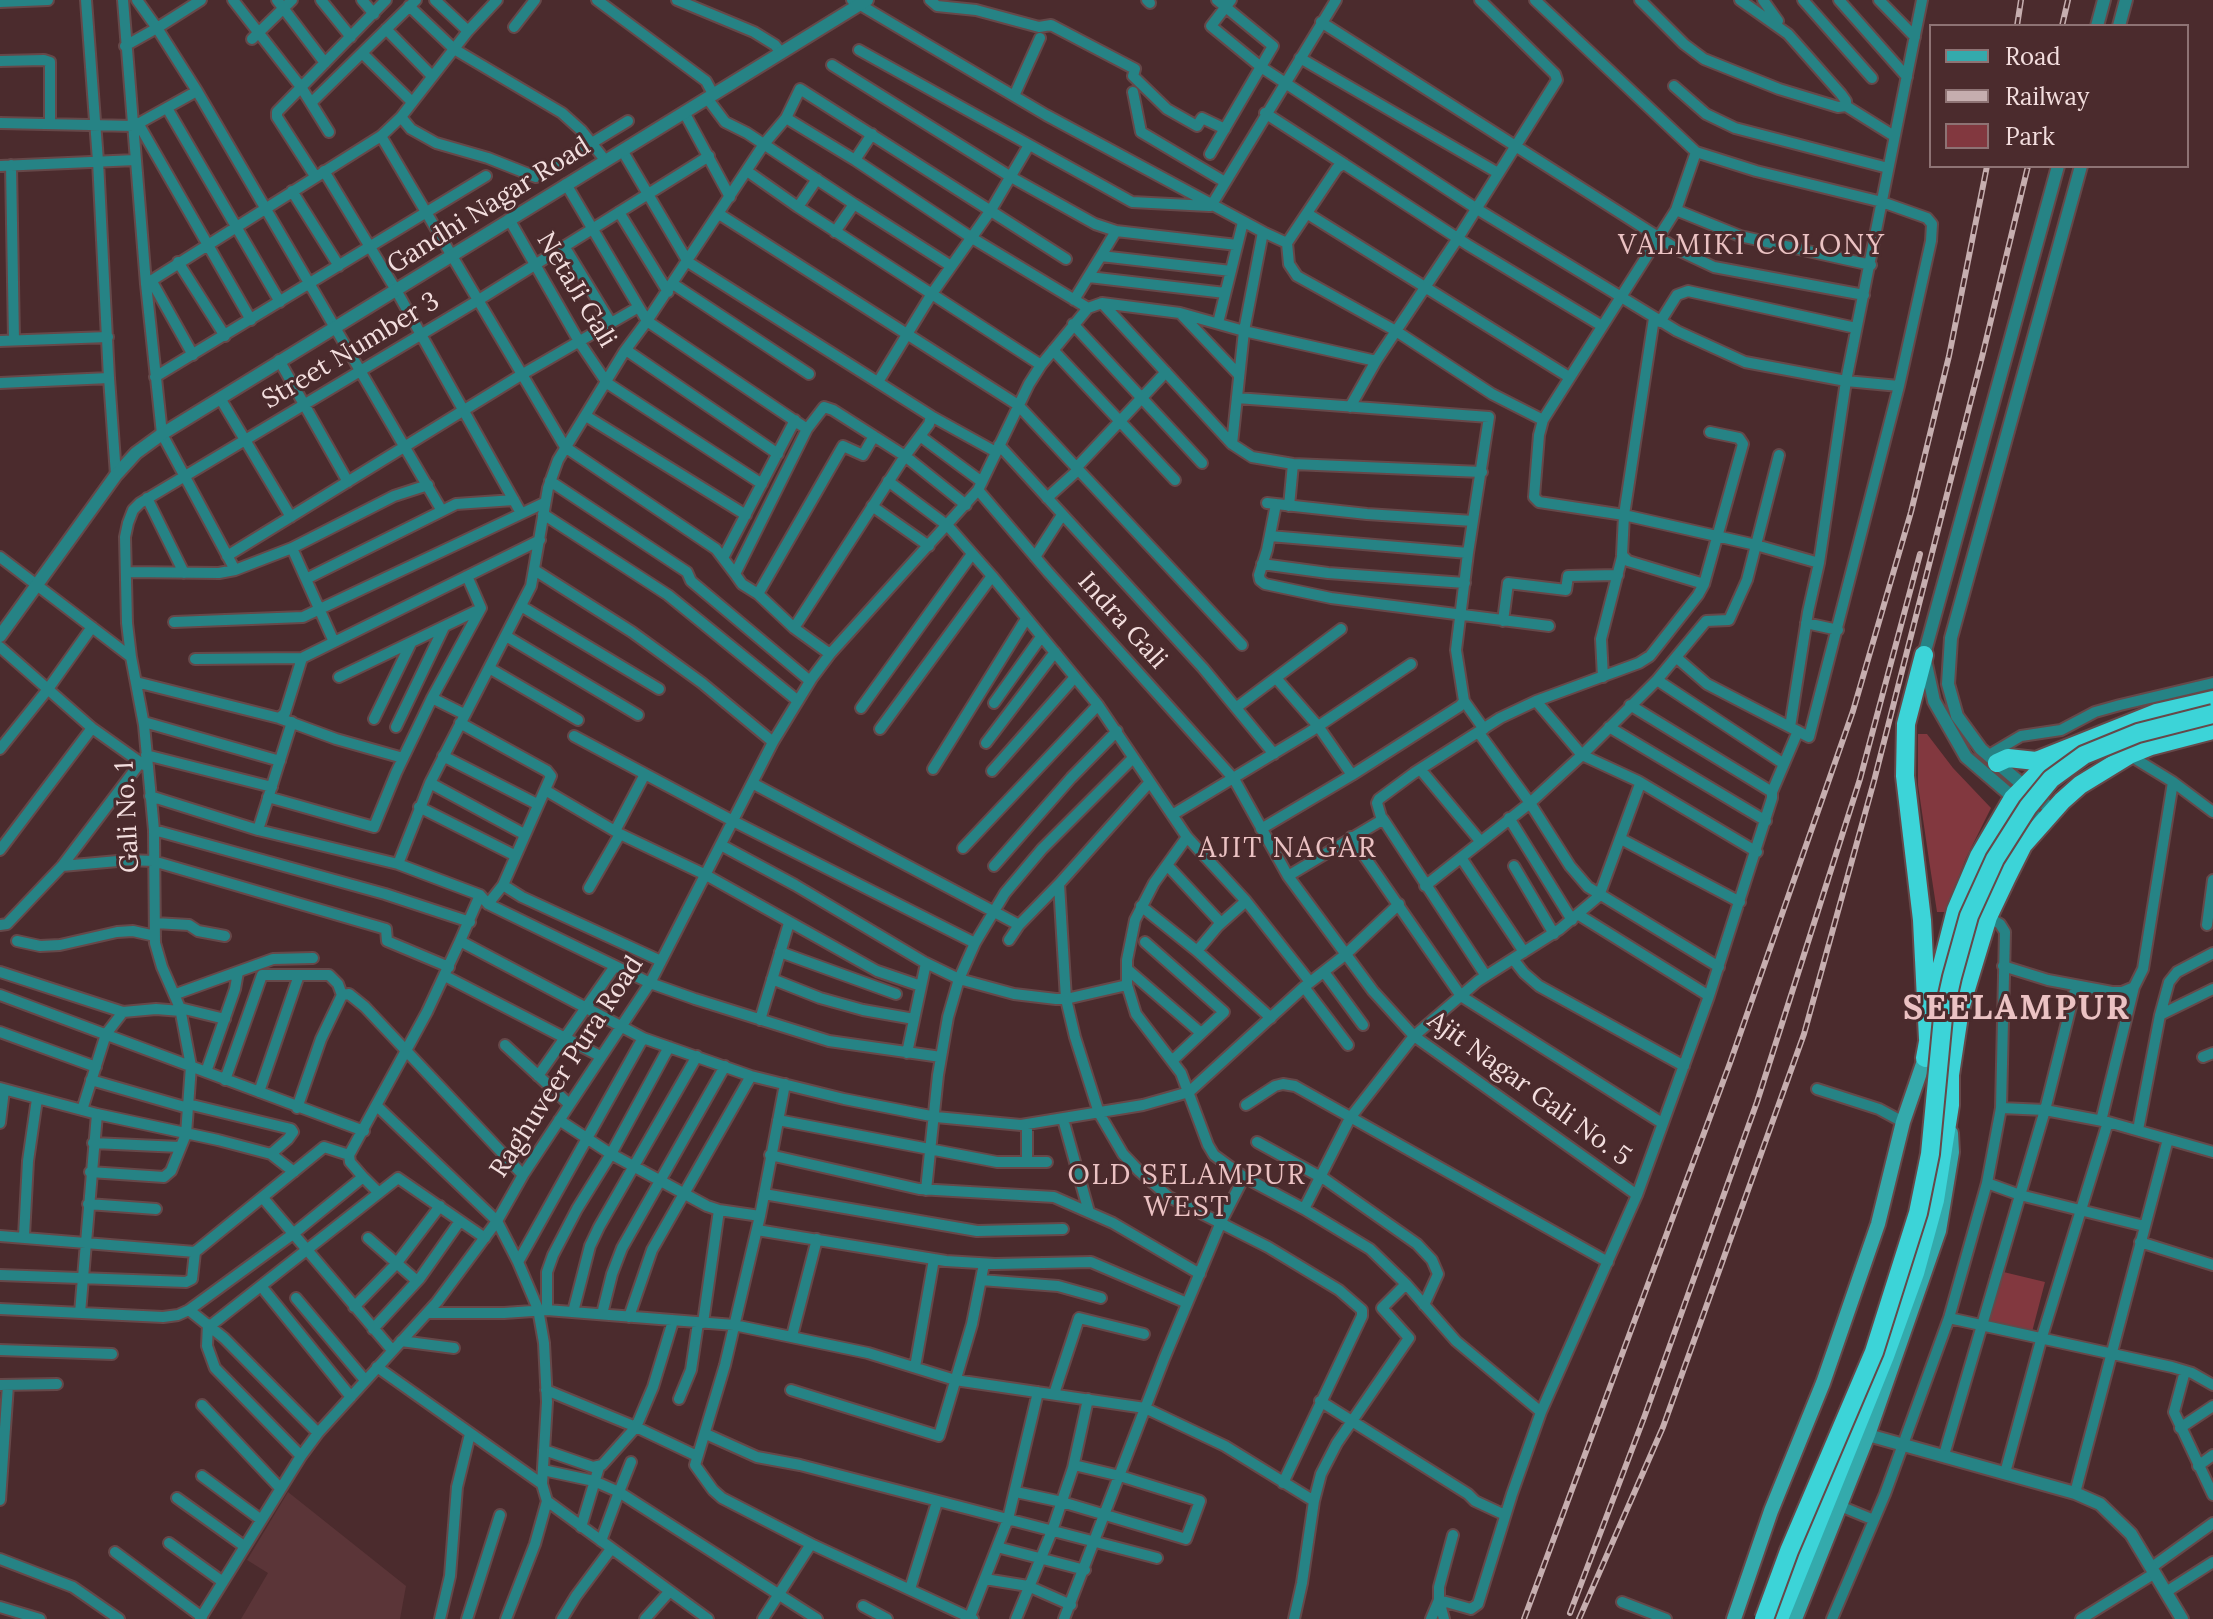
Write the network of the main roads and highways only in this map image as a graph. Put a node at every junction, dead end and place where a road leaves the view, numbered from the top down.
1 (1924, 655) road end
2 (2213, 700) edge
3 (2213, 714) edge
4 (2213, 730) edge
5 (2075, 746) junction
6 (1993, 759) road end
7 (1926, 1049) junction
8 (1950, 1105) junction
9 (1734, 1619) edge
10 (1764, 1619) edge
11 (1779, 1619) edge
12 (1795, 1619) edge

1 - 7 highway
2 - 5 highway
3 - 10 highway, bridge
4 - 8 highway
5 - 6 highway
5 - 7 highway
7 - 9 main road
8 - 11 highway
8 - 12 main road

